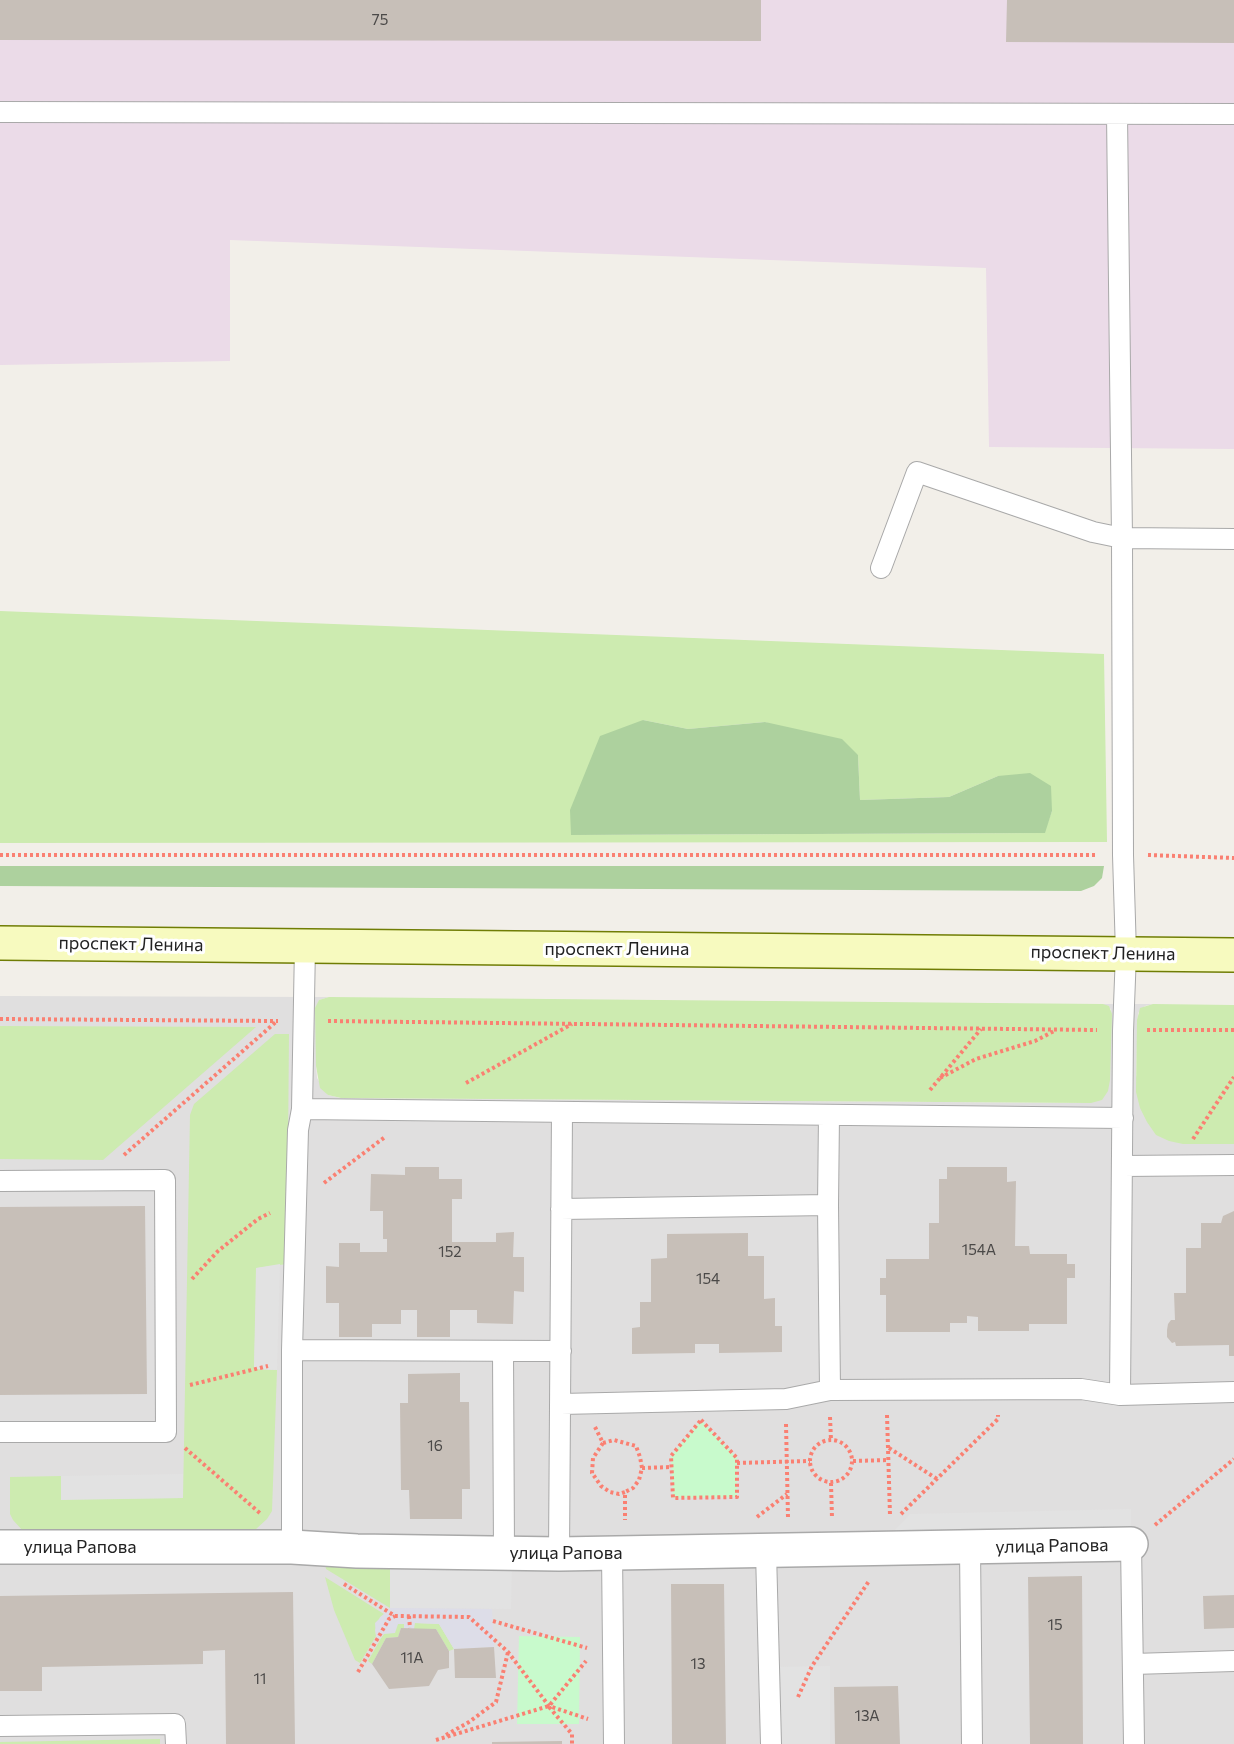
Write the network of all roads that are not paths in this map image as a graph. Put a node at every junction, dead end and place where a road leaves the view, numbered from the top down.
1 (0, 112) edge
2 (1117, 114) junction
3 (1234, 114) edge
4 (1122, 538) junction
5 (1234, 539) edge
6 (881, 568) dead end
7 (0, 943) edge
8 (305, 946) junction
9 (1126, 953) junction
10 (1234, 955) edge
11 (302, 1109) junction
12 (562, 1112) junction
13 (829, 1115) junction
14 (1123, 1119) junction
15 (1234, 1165) edge
16 (1123, 1166) junction
17 (0, 1182) edge
18 (828, 1205) junction
19 (561, 1209) junction
20 (504, 1351) junction
21 (561, 1351) junction
22 (292, 1356) junction
23 (830, 1390) junction
24 (1234, 1392) edge
25 (1120, 1395) junction
26 (561, 1404) junction
27 (0, 1432) edge
28 (619, 1540) junction
29 (1131, 1544) joint
30 (0, 1547) edge
31 (292, 1547) junction
32 (970, 1548) junction
33 (766, 1552) junction
34 (504, 1553) junction
35 (559, 1554) junction
36 (1234, 1661) edge
37 (1133, 1664) junction
38 (0, 1726) edge
39 (614, 1735) edge
40 (176, 1744) edge
41 (771, 1744) edge
42 (972, 1744) edge
43 (1134, 1744) edge

1 - 2 lane
2 - 3 lane
2 - 4 lane
4 - 5 lane
4 - 6 lane
4 - 9 lane
7 - 8 main road, проспект Ленина
8 - 9 main road, проспект Ленина
8 - 11 lane
9 - 10 main road, проспект Ленина
9 - 14 lane
11 - 12 lane
11 - 22 lane
12 - 13 lane
12 - 19 lane
13 - 14 lane
13 - 18 lane
14 - 16 lane
15 - 16 lane
16 - 25 lane
17 - 27 lane
18 - 19 lane
18 - 23 lane
19 - 21 lane
20 - 21 lane
20 - 22 lane
20 - 34 lane
21 - 26 lane
22 - 31 lane
23 - 25 lane
23 - 26 lane
24 - 25 lane
26 - 35 lane
28 - 33 street, улица Рапова
28 - 35 street, улица Рапова
28 - 39 lane
29 - 32 street, улица Рапова
29 - 37 lane
30 - 31 street, улица Рапова
31 - 34 street, улица Рапова
32 - 33 street, улица Рапова
32 - 42 lane
33 - 41 lane
34 - 35 street, улица Рапова
36 - 37 lane
37 - 43 lane
38 - 40 lane

